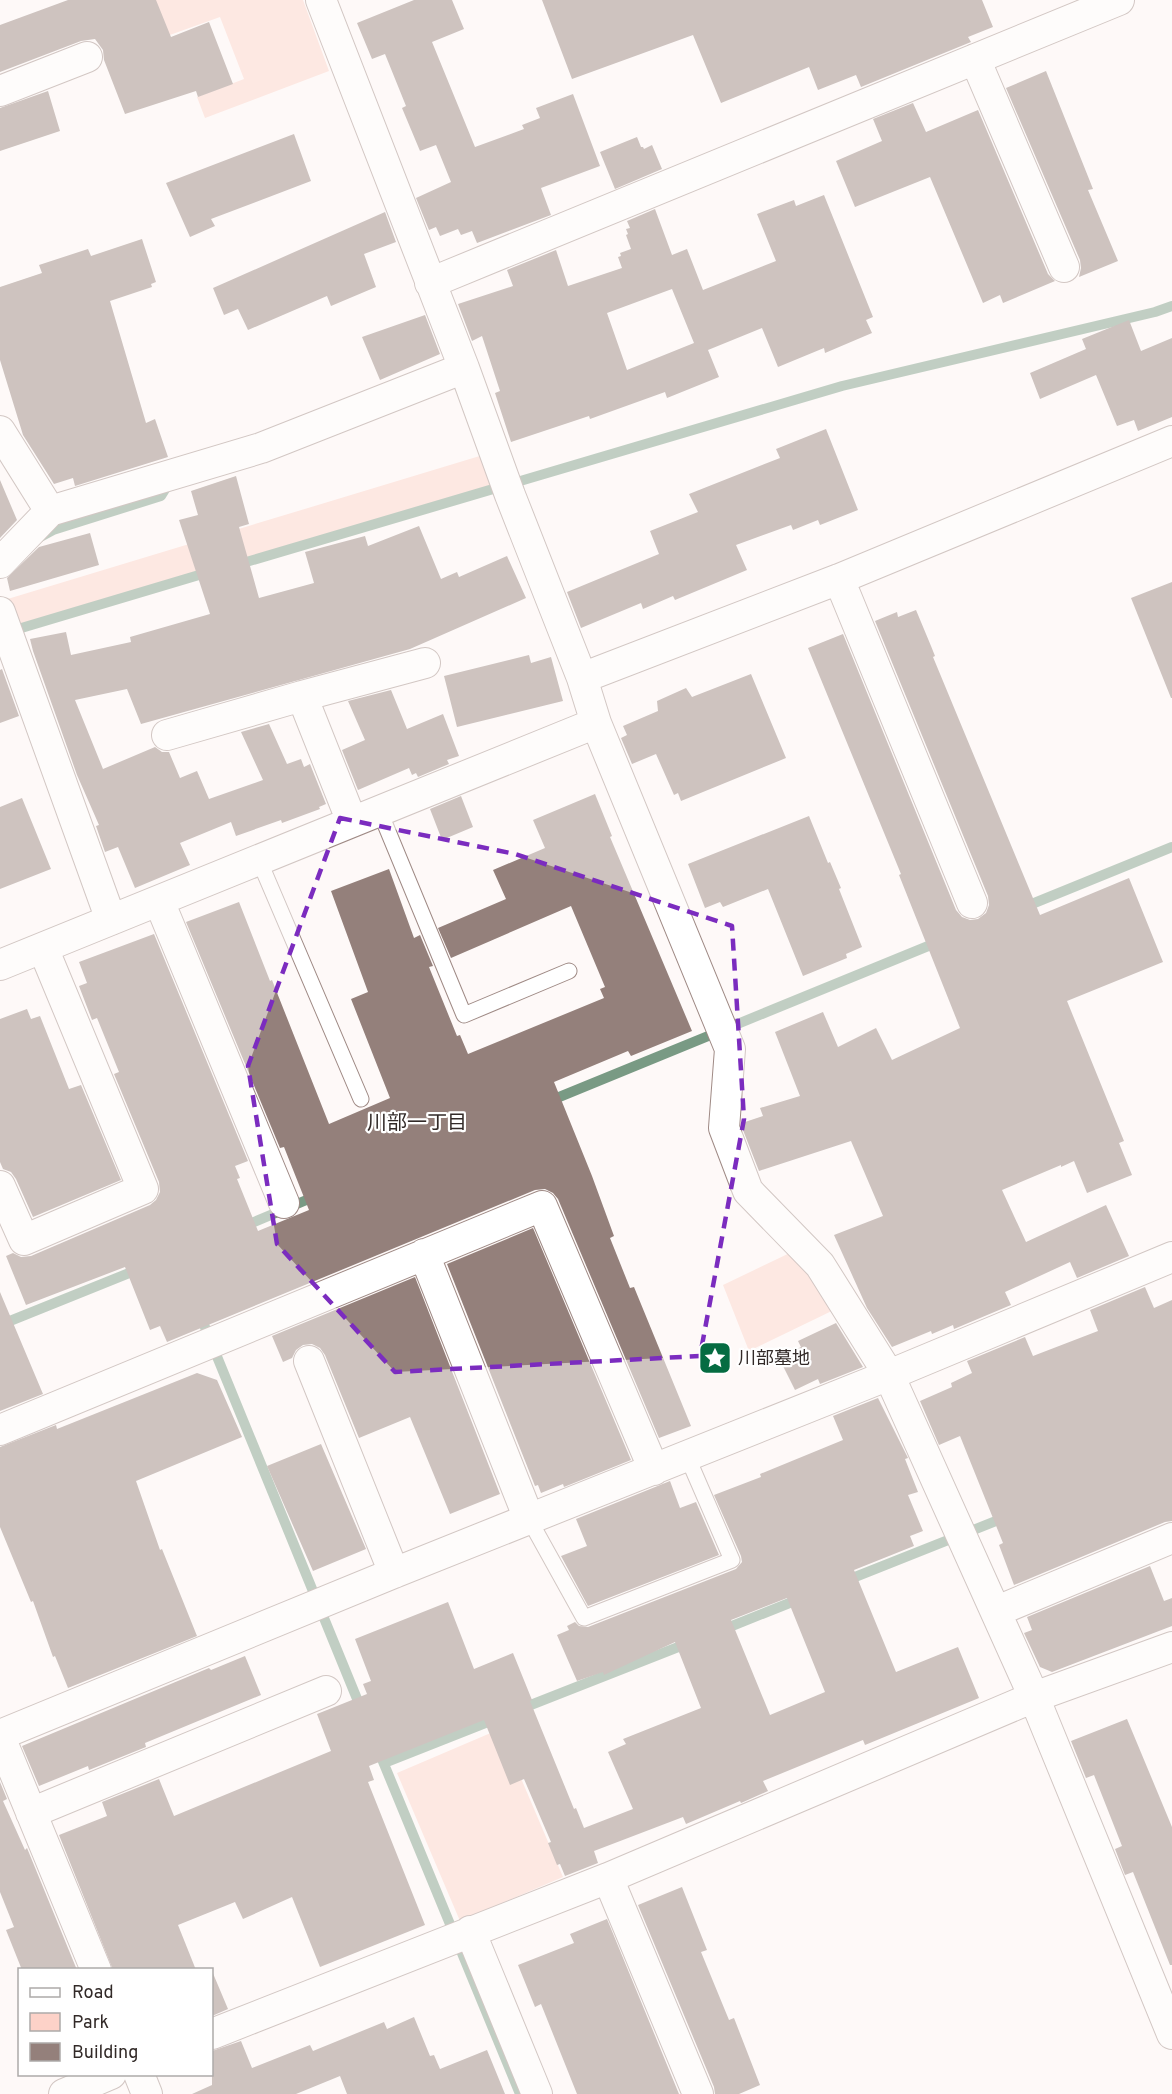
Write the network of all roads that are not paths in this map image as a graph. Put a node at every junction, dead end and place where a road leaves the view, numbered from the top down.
1 (321, 0) edge
2 (1119, 0) edge
3 (87, 57) dead end
4 (975, 59) junction
5 (0, 91) edge
6 (1064, 267) dead end
7 (430, 283) junction
8 (464, 368) junction
9 (0, 431) edge
10 (1172, 441) edge
11 (50, 511) junction
12 (0, 562) edge
13 (840, 579) junction
14 (0, 612) edge
15 (8, 656) edge
16 (425, 663) dead end
17 (582, 678) junction
18 (302, 696) junction
19 (596, 723) junction
20 (167, 735) dead end
21 (380, 812) junction
22 (351, 822) junction
23 (259, 860) junction
24 (159, 901) junction
25 (972, 903) dead end
26 (111, 920) junction
27 (43, 948) junction
28 (0, 965) edge
29 (569, 971) dead end
30 (361, 1099) dead end
31 (0, 1186) edge
32 (284, 1203) dead end
33 (424, 1254) junction
34 (1172, 1257) edge
35 (309, 1361) dead end
36 (889, 1375) junction
37 (0, 1430) edge
38 (687, 1456) junction
39 (654, 1470) junction
40 (529, 1519) junction
41 (1172, 1539) edge
42 (394, 1573) junction
43 (997, 1611) junction
44 (1172, 1647) edge
45 (326, 1690) dead end
46 (1034, 1697) junction
47 (0, 1736) edge
48 (31, 1813) junction
49 (608, 1878) junction
50 (470, 1931) junction
51 (95, 1968) edge
52 (213, 2034) edge
53 (1172, 2034) edge
54 (106, 2076) edge
55 (140, 2076) edge
56 (64, 2094) edge
57 (147, 2094) edge
58 (537, 2094) edge
59 (698, 2094) edge

1 - 7 street
2 - 4 street
3 - 5 street
4 - 6 street
4 - 7 street
7 - 8 street
8 - 11 street
8 - 17 street
9 - 11 street
10 - 13 street
11 - 12 street
13 - 17 street
13 - 25 street
14 - 15 street
15 - 26 street
16 - 18 street
17 - 19 street
18 - 20 street
18 - 22 street
19 - 21 street
19 - 36 street
21 - 22 street
21 - 29 lane
22 - 23 street
23 - 24 street
23 - 30 lane
24 - 26 street
24 - 32 street
26 - 27 street
27 - 28 street
27 - 31 street
33 - 37 street
33 - 39 street
33 - 40 street
34 - 36 street
35 - 42 street
36 - 38 street
36 - 43 street
38 - 39 street
38 - 40 lane
39 - 40 street
40 - 42 street
41 - 43 street
42 - 47 street
43 - 46 street
44 - 46 street
45 - 48 street
46 - 49 street
46 - 53 street
47 - 48 street
48 - 51 street
49 - 50 street
49 - 59 street
50 - 52 street
50 - 58 street
54 - 56 street
55 - 57 street

